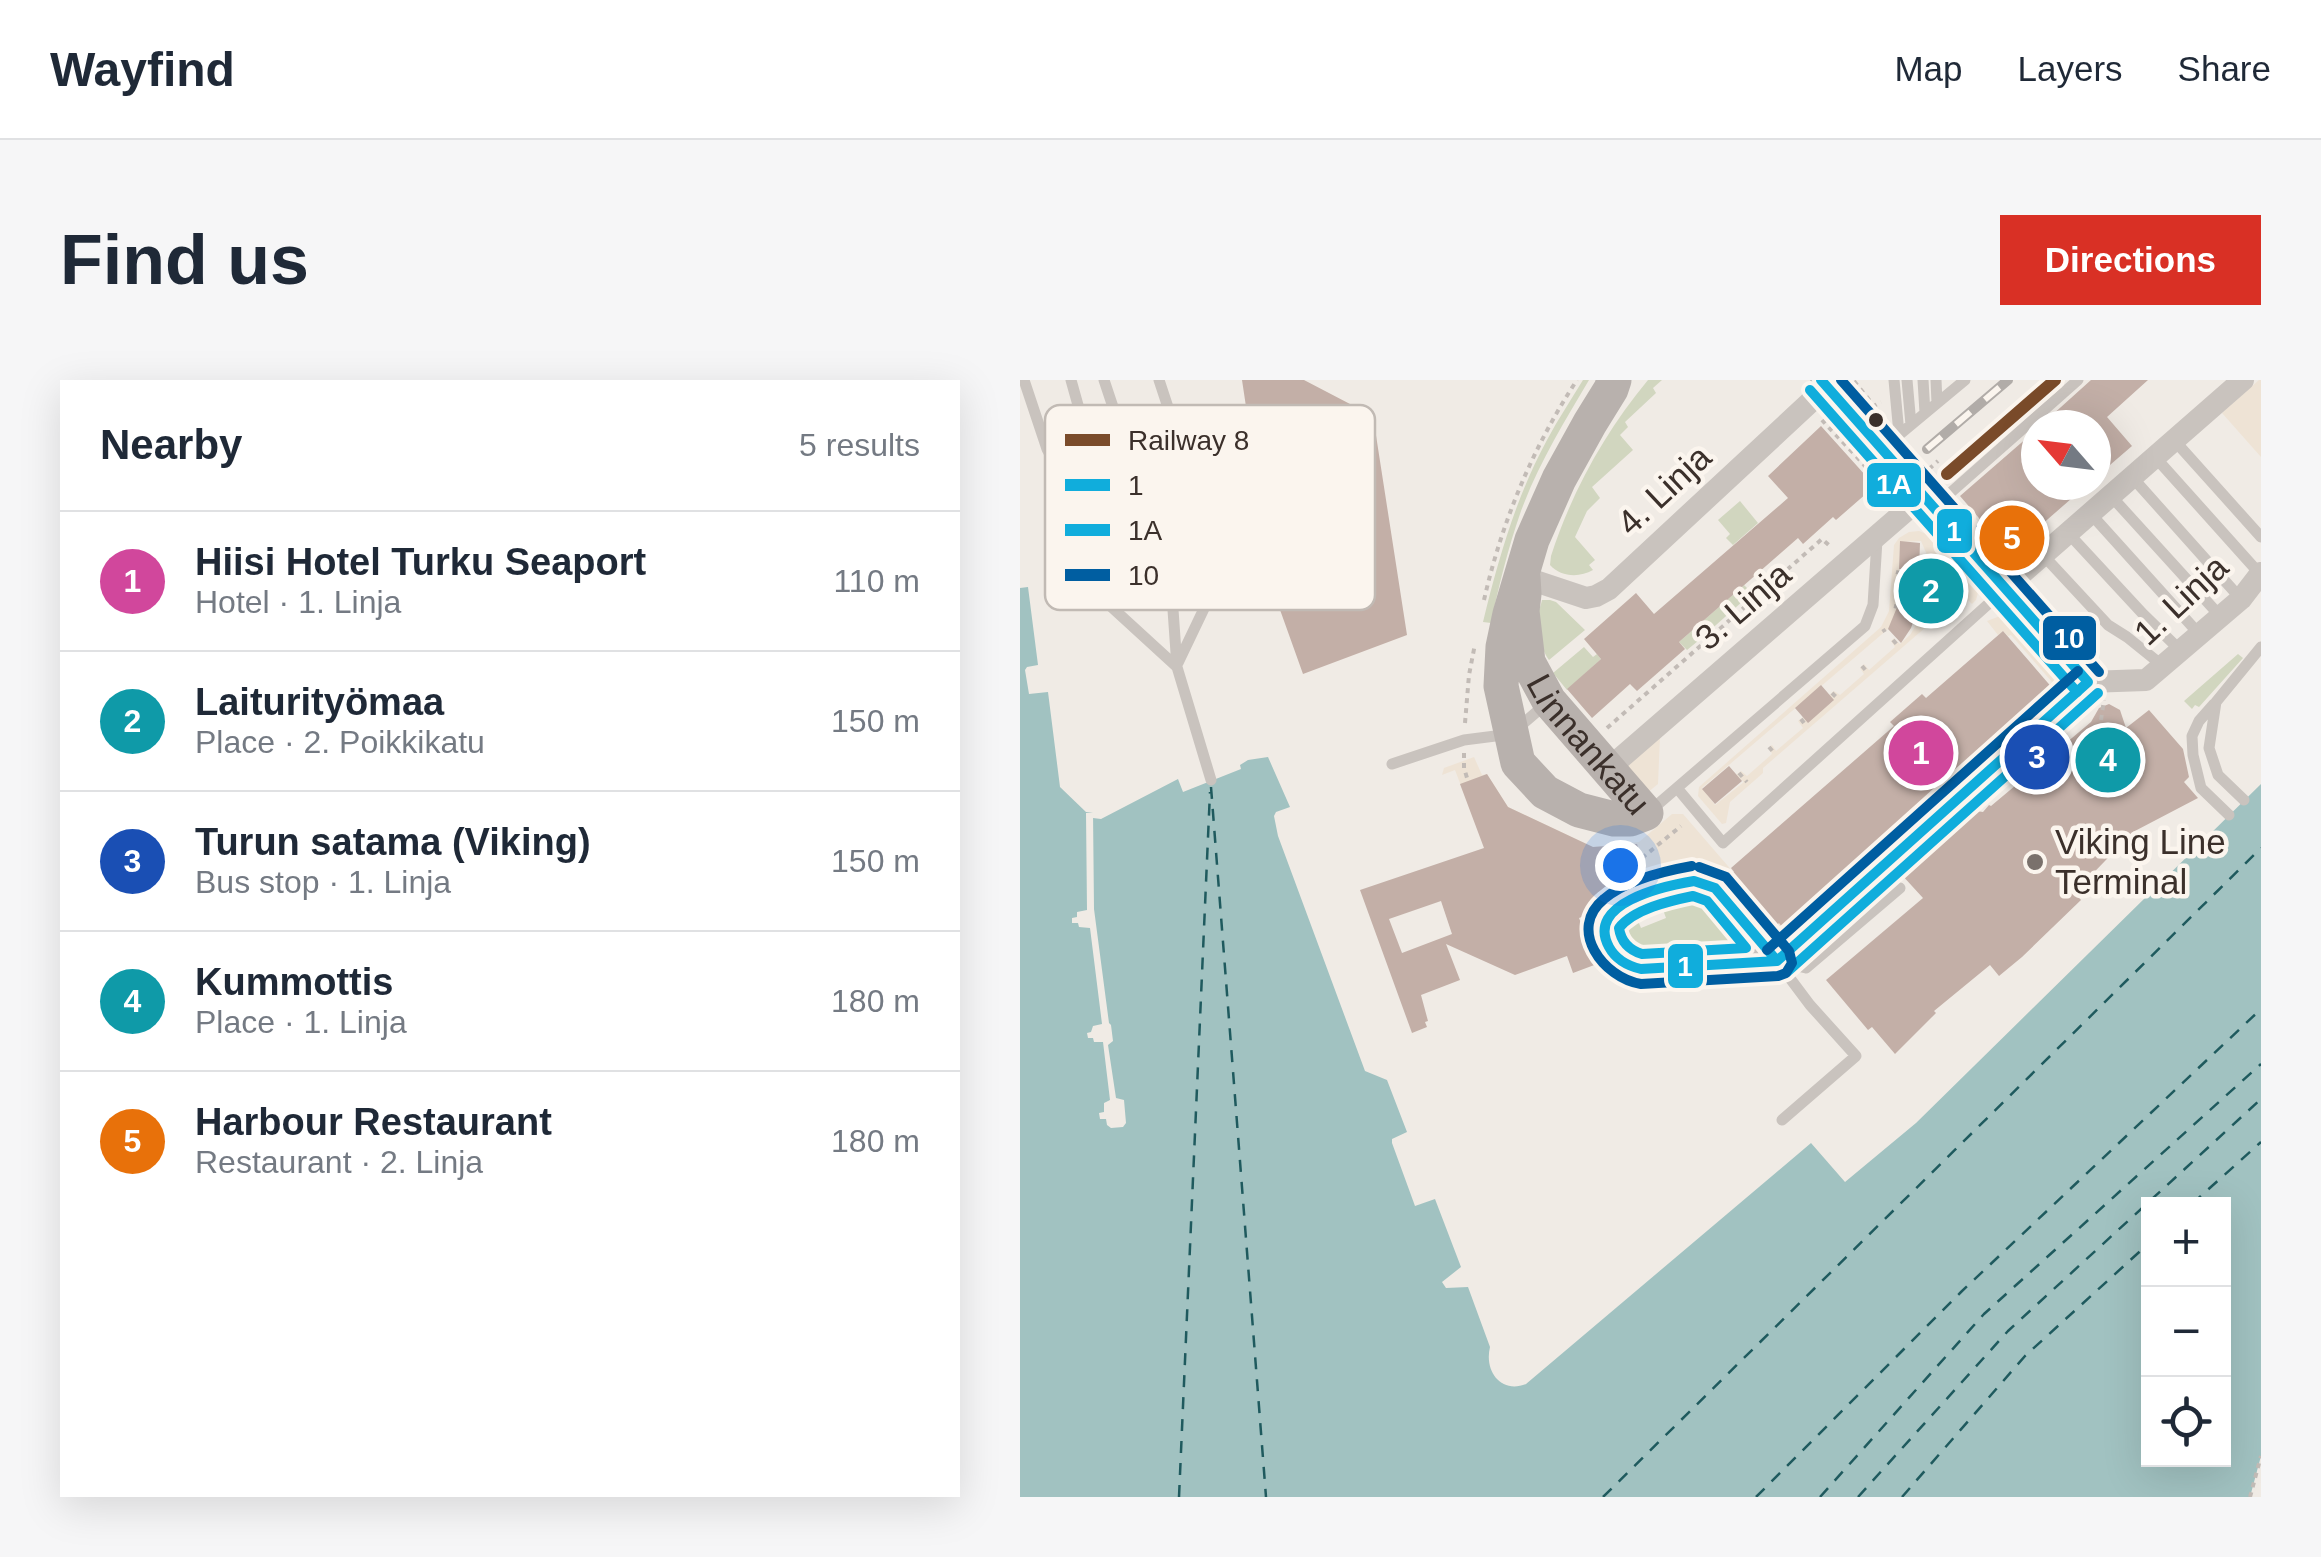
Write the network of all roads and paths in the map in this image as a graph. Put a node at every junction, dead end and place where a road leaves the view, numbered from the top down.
1 (1024, 380) edge
2 (1071, 380) edge
3 (1104, 380) edge
4 (1159, 380) edge
5 (1894, 380) edge
6 (1908, 380) edge
7 (1922, 380) edge
8 (1936, 380) edge
9 (2078, 380) edge
10 (2242, 380) edge
11 (1854, 381) edge
12 (1827, 382) edge
13 (1617, 383) edge
14 (1957, 383) edge
15 (1888, 394) dead end
16 (1937, 403) junction
17 (1078, 405) edge
18 (1112, 405) edge
19 (1167, 405) edge
20 (1926, 413) junction
21 (1819, 416) dead end
22 (1911, 425) junction
23 (2174, 440) junction
24 (1890, 442) junction
25 (1045, 444) edge
26 (2154, 457) junction
27 (1938, 461) dead end
28 (1929, 469) dead end
29 (2132, 477) junction
30 (1949, 494) dead end
31 (2111, 495) edge
32 (1924, 496) junction
33 (2111, 497) edge
34 (2106, 500) edge
35 (1876, 508) dead end
36 (2090, 514) junction
37 (2068, 533) junction
38 (1877, 536) junction
39 (1842, 538) dead end
40 (2261, 538) edge
41 (2043, 555) junction
42 (1911, 573) dead end
43 (2261, 574) edge
44 (1956, 576) dead end
45 (1522, 578) junction
46 (2005, 588) junction
47 (2241, 599) junction
48 (1909, 607) dead end
49 (1945, 608) dead end
50 (1115, 610) edge
51 (1173, 610) edge
52 (1203, 610) edge
53 (2221, 617) junction
54 (2200, 634) junction
55 (1892, 640) dead end
56 (1899, 647) dead end
57 (2261, 647) edge
58 (2172, 658) junction
59 (1177, 666) junction
60 (1862, 666) dead end
61 (1868, 673) dead end
62 (2096, 691) junction
63 (1832, 693) dead end
64 (1838, 700) dead end
65 (1550, 701) junction
66 (2216, 702) junction
67 (1801, 720) dead end
68 (2101, 720) dead end
69 (1807, 727) dead end
70 (1602, 733) dead end
71 (1510, 734) junction
72 (1769, 747) dead end
73 (1775, 754) dead end
74 (2121, 762) dead end
75 (1392, 764) dead end
76 (1608, 769) junction
77 (1990, 770) junction
78 (1739, 772) dead end
79 (2135, 778) dead end
80 (1211, 780) dead end
81 (1748, 782) dead end
82 (1677, 788) junction
83 (2244, 800) dead end
84 (1980, 803) dead end
85 (1646, 813) junction
86 (2229, 815) dead end
87 (1681, 826) dead end
88 (1642, 858) dead end
89 (1900, 888) dead end
90 (1777, 962) junction
91 (1782, 1120) dead end
92 (2261, 1456) edge
93 (2250, 1497) edge

1 - 25 lane
2 - 17 lane
3 - 18 lane
4 - 19 lane
5 - 24 lane
6 - 22 lane
7 - 20 lane
8 - 16 lane
9 - 30 lane
10 - 23 street
11 - 15 path
12 - 24 street
12 - 45 street, 4. Linja
13 - 45 main road, Linnankatu
14 - 16 lane
16 - 20 lane
20 - 22 lane
21 - 35 path
22 - 24 lane
23 - 26 street
23 - 40 lane
24 - 32 street
26 - 29 street
26 - 43 lane
27 - 28 path
29 - 31 street
29 - 47 lane
32 - 38 street, 3. Linja
32 - 46 street
33 - 53 lane
34 - 36 street
36 - 37 street
36 - 54 lane
37 - 41 street
37 - 58 lane
38 - 76 street, 3. Linja
38 - 82 lane
39 - 70 path
41 - 46 street
41 - 58 lane
42 - 44 path
43 - 47 street, 1. Linja
45 - 65 main road, Linnankatu
45 - 71 main road, Linnankatu
46 - 62 street
46 - 82 lane
47 - 53 street, 1. Linja
48 - 49 path
50 - 59 lane
51 - 59 lane
52 - 59 lane
53 - 54 street, 1. Linja
54 - 58 street, 1. Linja
55 - 56 path
57 - 66 lane
58 - 62 street, 1. Linja
59 - 80 lane
60 - 61 path
62 - 68 path
62 - 77 street
63 - 64 path
65 - 71 lane
65 - 76 main road, Linnankatu
66 - 83 lane
66 - 86 lane
67 - 69 path
71 - 75 lane
71 - 85 main road, Linnankatu
72 - 73 path
74 - 79 path
76 - 85 main road, Linnankatu
77 - 84 lane
77 - 90 street
78 - 81 path
82 - 85 lane
87 - 88 path
89 - 90 lane
90 - 90 street
90 - 91 lane
92 - 93 path

